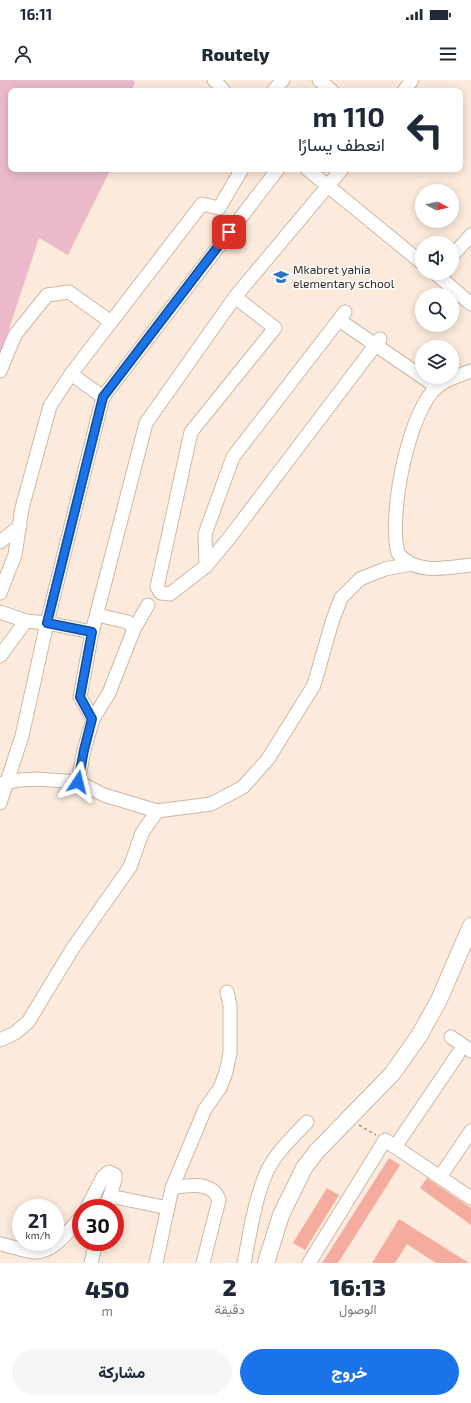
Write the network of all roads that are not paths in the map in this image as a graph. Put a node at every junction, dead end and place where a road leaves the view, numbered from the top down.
1 (283, 80) edge
2 (318, 80) edge
3 (276, 88) edge
4 (328, 88) edge
5 (240, 172) edge
6 (276, 172) edge
7 (311, 172) edge
8 (339, 172) edge
9 (327, 186) junction
10 (471, 235) edge
11 (459, 248) edge
12 (415, 257) edge
13 (443, 280) edge
14 (235, 297) junction
15 (471, 304) edge
16 (111, 322) junction
17 (377, 343) junction
18 (471, 370) edge
19 (0, 371) edge
20 (71, 374) junction
21 (437, 387) junction
22 (103, 397) junction
23 (20, 526) junction
24 (0, 542) edge
25 (410, 564) junction
26 (471, 565) edge
27 (206, 566) junction
28 (0, 593) edge
29 (148, 605) dead end
30 (0, 612) edge
31 (97, 615) junction
32 (26, 622) junction
33 (47, 623) junction
34 (134, 629) junction
35 (92, 632) junction
36 (0, 656) edge
37 (92, 719) junction
38 (78, 782) junction
39 (3, 784) edge
40 (0, 803) edge
41 (157, 811) junction
42 (471, 926) edge
43 (227, 992) dead end
44 (451, 1037) dead end
45 (0, 1040) edge
46 (471, 1051) edge
47 (458, 1054) dead end
48 (307, 1122) dead end
49 (471, 1131) edge
50 (390, 1143) junction
51 (440, 1177) junction
52 (172, 1188) junction
53 (471, 1198) edge
54 (92, 1199) edge
55 (109, 1199) edge
56 (124, 1204) edge
57 (168, 1208) junction
58 (72, 1227) edge
59 (0, 1244) edge
60 (94, 1251) edge
61 (91, 1263) edge
62 (156, 1263) edge
63 (203, 1263) edge
64 (244, 1263) edge
65 (266, 1263) edge
66 (309, 1263) edge

1 - 3 street
2 - 4 street
5 - 16 street
6 - 22 street
7 - 9 street
8 - 9 street
9 - 12 street
9 - 14 street
10 - 11 street
13 - 15 street
14 - 27 street
14 - 31 street
16 - 19 street
16 - 20 street
17 - 21 street
17 - 27 street
17 - 27 street
18 - 21 street
20 - 22 street
20 - 23 street
21 - 25 street
22 - 33 street
23 - 24 street
23 - 28 street
25 - 26 street
25 - 41 street
29 - 34 street
30 - 32 street
31 - 34 street
31 - 35 street
32 - 33 street
32 - 36 street
33 - 35 street
33 - 39 street
34 - 37 street
35 - 37 street
37 - 38 street
38 - 39 street
38 - 41 street
39 - 40 street
41 - 45 street
42 - 65 main road
43 - 52 street
44 - 46 street
47 - 50 street
48 - 64 street
49 - 51 street
50 - 51 street
50 - 66 street
51 - 53 street
52 - 57 street
52 - 63 street
54 - 55 street
56 - 57 street
57 - 62 street
58 - 59 street
60 - 61 street

